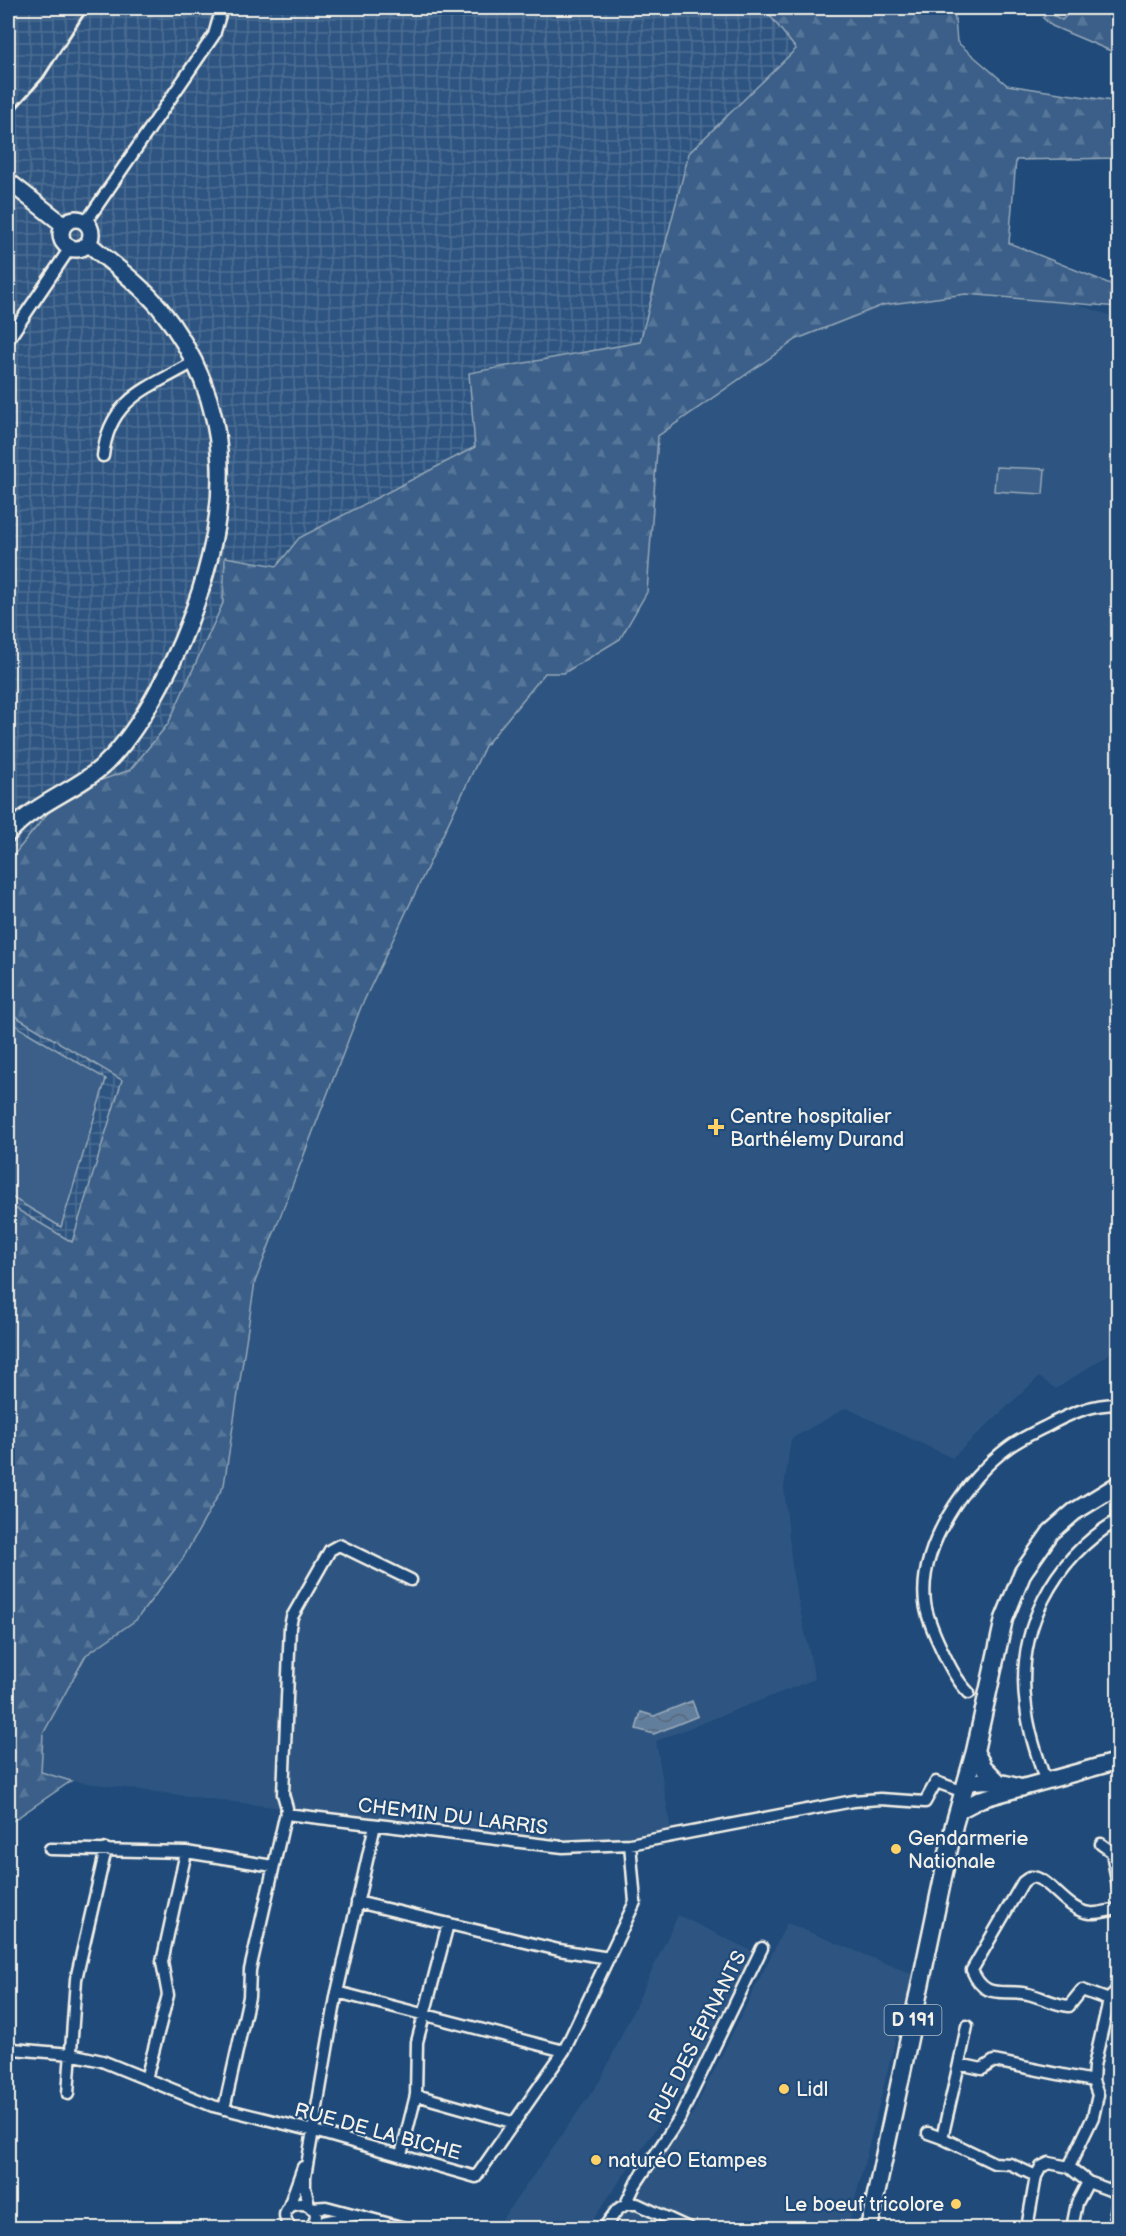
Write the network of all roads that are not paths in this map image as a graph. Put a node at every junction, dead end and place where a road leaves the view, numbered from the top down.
1 (222, 8) edge
2 (8, 181) edge
3 (86, 222) junction
4 (64, 225) junction
5 (88, 243) junction
6 (70, 248) junction
7 (8, 340) edge
8 (194, 362) junction
9 (104, 456) dead end
10 (8, 834) edge
11 (1119, 1404) edge
12 (1119, 1485) edge
13 (1119, 1520) edge
14 (411, 1580) dead end
15 (969, 1693) dead end
16 (975, 1751) junction
17 (1119, 1761) edge
18 (997, 1780) junction
19 (1046, 1783) junction
20 (965, 1788) junction
21 (1023, 1788) junction
22 (981, 1799) junction
23 (958, 1811) junction
24 (286, 1814) junction
25 (375, 1825) junction
26 (630, 1844) junction
27 (1101, 1844) dead end
28 (50, 1849) dead end
29 (106, 1849) junction
30 (186, 1851) junction
31 (273, 1866) junction
32 (1119, 1887) edge
33 (357, 1902) junction
34 (1119, 1909) edge
35 (448, 1924) junction
36 (762, 1948) dead end
37 (609, 1958) junction
38 (1119, 1978) edge
39 (337, 1992) junction
40 (1109, 2000) junction
41 (424, 2014) junction
42 (967, 2026) dead end
43 (13, 2049) dead end
44 (564, 2051) junction
45 (71, 2054) junction
46 (959, 2064) junction
47 (146, 2079) junction
48 (1093, 2081) junction
49 (68, 2094) dead end
50 (416, 2096) junction
51 (224, 2109) junction
52 (515, 2123) junction
53 (314, 2131) junction
54 (928, 2133) dead end
55 (942, 2138) junction
56 (311, 2147) junction
57 (401, 2155) junction
58 (1069, 2167) junction
59 (1036, 2176) junction
60 (1088, 2182) junction
61 (1119, 2193) edge
62 (1119, 2201) edge
63 (626, 2204) junction
64 (310, 2207) junction
65 (352, 2216) junction
66 (286, 2221) edge
67 (312, 2226) edge
68 (1027, 2228) edge
69 (405, 2229) edge
70 (604, 2229) edge
71 (688, 2229) edge
72 (869, 2229) edge
73 (1072, 2229) edge
74 (1113, 2229) edge

1 - 3 street
2 - 4 main road
3 - 4 main road
3 - 5 main road
4 - 6 main road
5 - 6 main road
5 - 8 main road
6 - 7 street
8 - 9 street
8 - 10 main road
11 - 15 street
12 - 16 main road, D 191
13 - 19 street
14 - 24 street
16 - 18 main road
16 - 20 main road, D 191
17 - 19 main road
18 - 20 main road
18 - 21 main road
19 - 21 main road
20 - 22 main road
20 - 23 main road, D 191
20 - 26 street, CHEMIN DU LARRIS
21 - 22 main road
22 - 23 main road
23 - 72 main road, D 191
24 - 25 street, CHEMIN DU LARRIS
24 - 31 street
25 - 26 street, CHEMIN DU LARRIS
25 - 33 street
26 - 37 street, RUE DE LA BICHE
27 - 32 street
28 - 29 street
29 - 30 street
29 - 45 street
30 - 31 street
30 - 47 street
31 - 51 street
33 - 35 street
33 - 39 street
34 - 40 street
35 - 37 street
35 - 41 street
36 - 63 street, RUE DES ÉPINANTS
37 - 44 street, RUE DE LA BICHE
38 - 40 street
39 - 41 street
39 - 53 street
40 - 48 street
41 - 44 street
41 - 50 street
42 - 46 street
43 - 45 street, RUE DE LA BICHE
44 - 52 street, RUE DE LA BICHE
45 - 47 street, RUE DE LA BICHE
45 - 49 street
46 - 48 street
46 - 55 street
47 - 51 street, RUE DE LA BICHE
48 - 58 street
50 - 52 street
50 - 57 street
51 - 53 street, RUE DE LA BICHE
52 - 57 street, RUE DE LA BICHE
53 - 56 street
53 - 57 street, RUE DE LA BICHE
54 - 55 street
55 - 59 street
56 - 64 street
56 - 66 street
58 - 59 street
58 - 60 street
59 - 68 street
60 - 61 street
60 - 73 street
62 - 74 street
63 - 70 street, RUE DES ÉPINANTS
63 - 71 street
64 - 65 street
64 - 66 street
64 - 67 street
65 - 67 street
65 - 69 street

